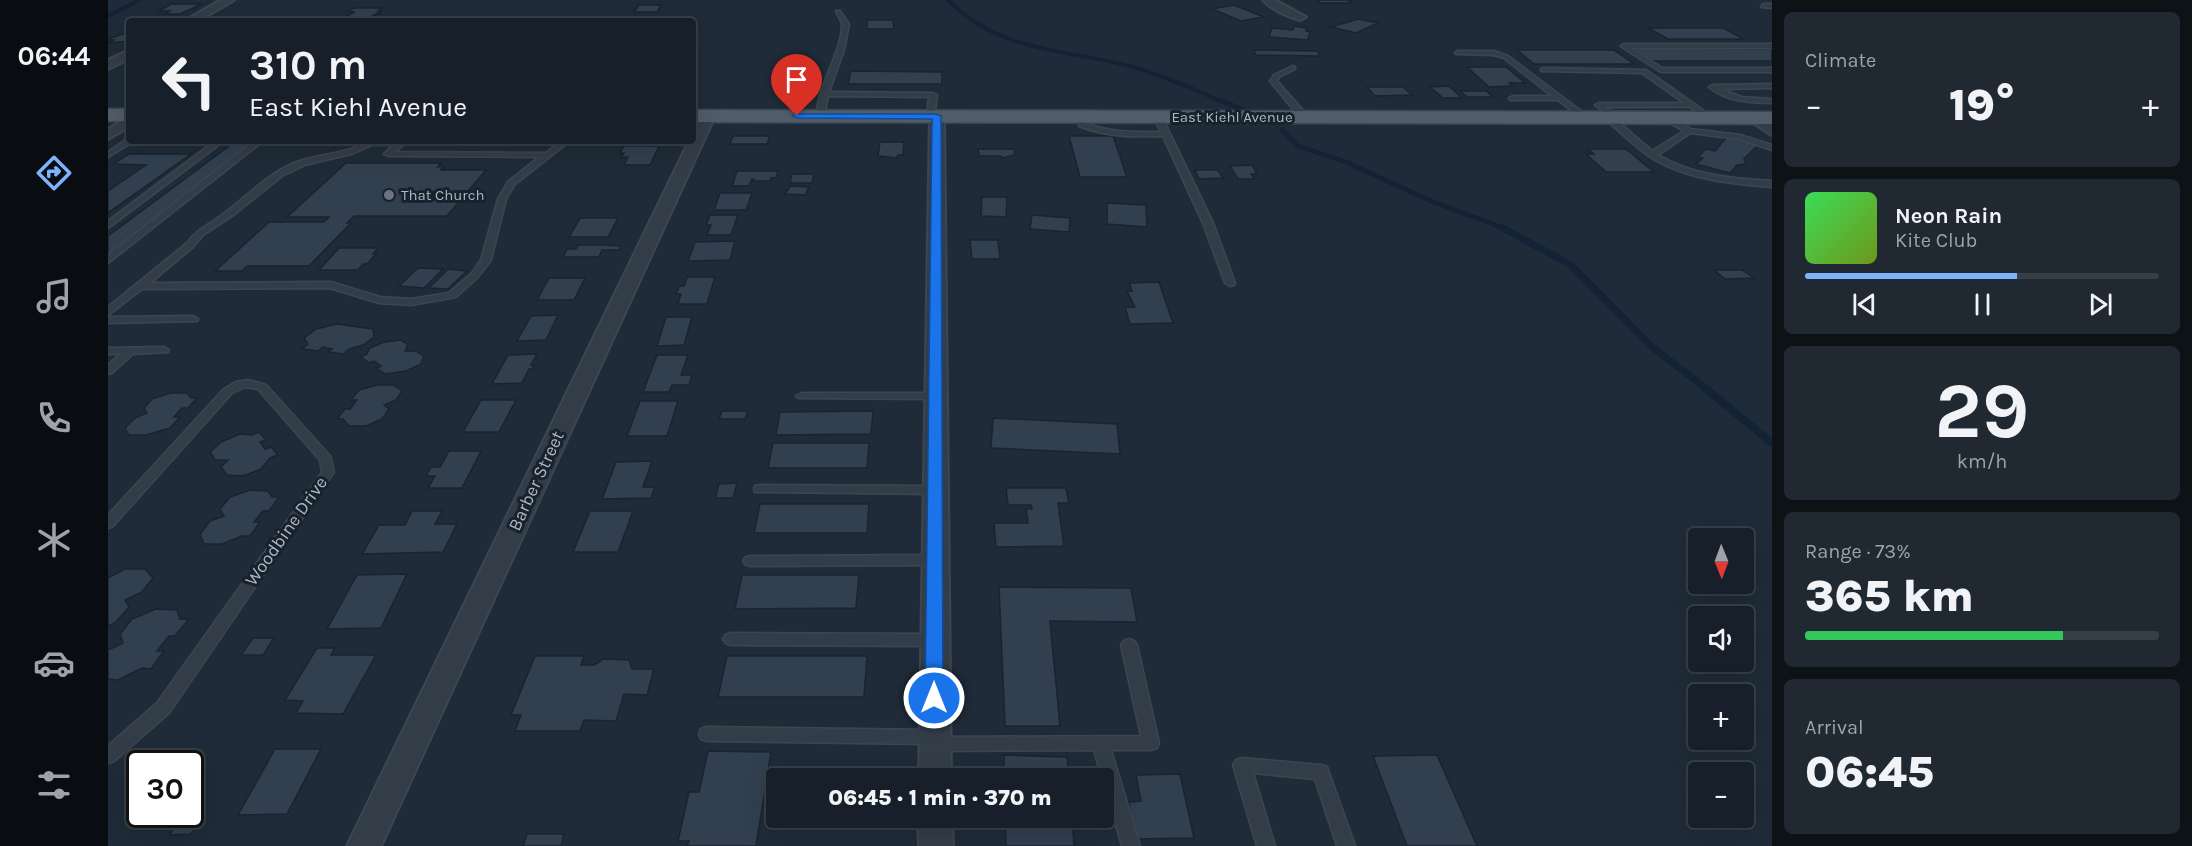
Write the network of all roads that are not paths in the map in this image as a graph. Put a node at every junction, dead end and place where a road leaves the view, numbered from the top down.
1 (229, 0) edge
2 (1268, 0) edge
3 (1763, 6) dead end
4 (1772, 6) edge
5 (838, 12) dead end
6 (1300, 17) dead end
7 (196, 18) edge
8 (1772, 46) edge
9 (1458, 53) dead end
10 (126, 56) edge
11 (108, 65) edge
12 (1293, 68) dead end
13 (1543, 70) dead end
14 (1759, 70) junction
15 (1772, 70) edge
16 (1772, 77) edge
17 (1772, 86) edge
18 (825, 94) junction
19 (1513, 98) dead end
20 (1561, 98) junction
21 (1772, 101) edge
22 (1691, 105) junction
23 (108, 115) edge
24 (126, 115) edge
25 (700, 116) edge
26 (820, 116) junction
27 (934, 116) junction
28 (1304, 117) junction
29 (1587, 118) junction
30 (1613, 118) junction
31 (1667, 118) junction
32 (1710, 118) junction
33 (1763, 118) edge
34 (126, 123) edge
35 (1161, 125) junction
36 (1689, 131) junction
37 (1772, 131) edge
38 (108, 135) edge
39 (696, 138) edge
40 (126, 144) edge
41 (216, 144) edge
42 (255, 144) edge
43 (369, 144) edge
44 (399, 144) edge
45 (562, 144) edge
46 (695, 144) edge
47 (1772, 148) edge
48 (1653, 154) junction
49 (108, 155) edge
50 (547, 155) junction
51 (1772, 184) edge
52 (108, 225) edge
53 (108, 260) edge
54 (1230, 283) dead end
55 (139, 286) junction
56 (108, 312) edge
57 (193, 319) dead end
58 (108, 320) edge
59 (164, 350) dead end
60 (108, 351) edge
61 (130, 351) junction
62 (108, 371) edge
63 (802, 396) dead end
64 (935, 396) junction
65 (760, 489) dead end
66 (935, 490) junction
67 (115, 508) edge
68 (108, 523) edge
69 (935, 560) junction
70 (750, 561) dead end
71 (731, 639) dead end
72 (934, 640) junction
73 (1129, 645) dead end
74 (707, 734) dead end
75 (934, 740) junction
76 (1100, 743) junction
77 (108, 756) edge
78 (934, 768) edge
79 (935, 828) edge
80 (364, 846) edge
81 (936, 846) edge
82 (1131, 846) edge
83 (1266, 846) edge
84 (1346, 846) edge

1 - 7 street
2 - 6 street
3 - 4 lane
5 - 18 lane
8 - 14 lane
9 - 20 lane
10 - 11 street
12 - 28 lane
13 - 22 lane
14 - 15 lane
14 - 16 lane
17 - 21 lane
18 - 26 lane
18 - 27 lane
19 - 20 lane
20 - 29 lane
22 - 30 lane
22 - 32 lane
23 - 24 main road
25 - 26 main road, East Kiehl Avenue
25 - 39 street, Barber Street
26 - 27 main road, East Kiehl Avenue
27 - 35 main road, East Kiehl Avenue
27 - 64 street
28 - 29 main road, East Kiehl Avenue
28 - 35 main road, East Kiehl Avenue
29 - 30 main road, East Kiehl Avenue
30 - 31 main road, East Kiehl Avenue
30 - 48 lane
31 - 32 main road, East Kiehl Avenue
31 - 36 lane
32 - 33 main road, East Kiehl Avenue
33 - 37 street
34 - 38 street
35 - 54 lane
36 - 47 lane
36 - 48 lane
40 - 49 lane
41 - 52 lane
42 - 53 lane
43 - 55 lane
44 - 50 lane
45 - 50 lane
46 - 80 street, Barber Street
48 - 51 lane
50 - 55 lane
55 - 56 lane
57 - 58 lane
59 - 61 lane
60 - 61 lane
61 - 62 lane
63 - 64 lane
64 - 66 street
65 - 66 lane
66 - 69 street
67 - 68 lane, Woodbine Drive
67 - 77 lane, Woodbine Drive
69 - 70 lane
69 - 72 street
71 - 72 lane
72 - 75 street
73 - 76 lane
74 - 75 lane
75 - 76 lane
75 - 78 street
76 - 82 lane
79 - 81 street
83 - 84 lane

